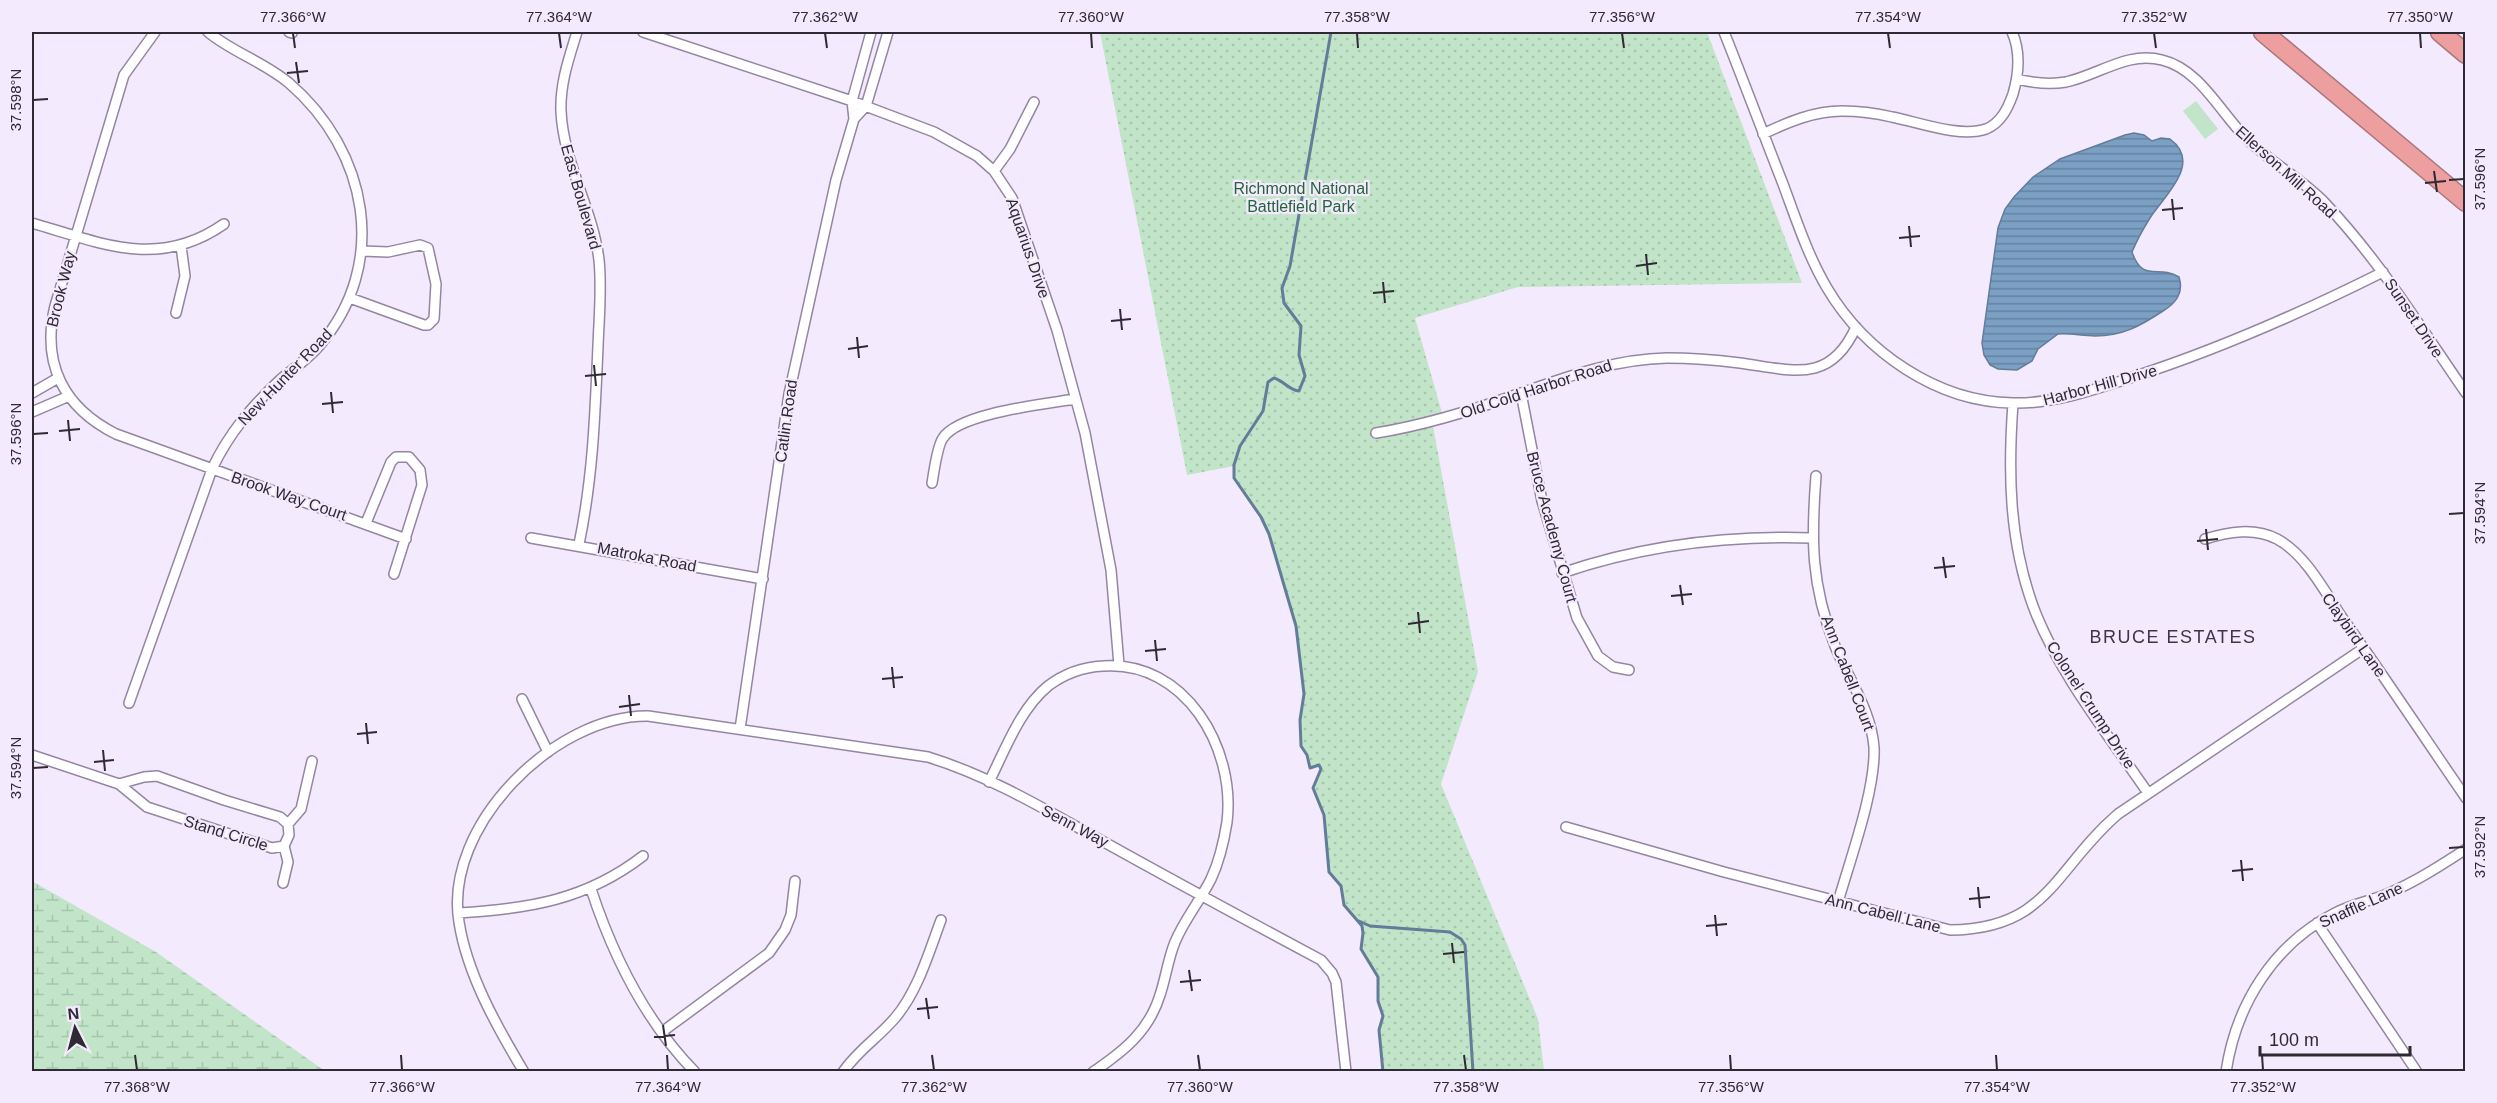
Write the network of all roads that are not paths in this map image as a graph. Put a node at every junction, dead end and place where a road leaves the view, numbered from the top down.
1 (155, 32) edge
2 (208, 32) edge
3 (577, 32) edge
4 (643, 32) edge
5 (871, 32) edge
6 (888, 32) edge
7 (1724, 32) edge
8 (2012, 32) edge
9 (2263, 32) edge
10 (2440, 32) edge
11 (2466, 54) edge
12 (2017, 79) junction
13 (852, 101) junction
14 (1034, 102) dead end
15 (866, 106) junction
16 (854, 119) junction
17 (1763, 134) junction
18 (994, 171) junction
19 (2466, 202) edge
20 (32, 223) edge
21 (225, 224) dead end
22 (75, 236) junction
23 (181, 246) junction
24 (362, 251) junction
25 (2383, 272) junction
26 (350, 298) junction
27 (176, 312) dead end
28 (1856, 327) junction
29 (58, 378) junction
30 (32, 393) edge
31 (1521, 393) junction
32 (2466, 393) edge
33 (69, 396) junction
34 (1075, 399) junction
35 (2013, 403) junction
36 (32, 412) edge
37 (1376, 433) dead end
38 (212, 469) junction
39 (1816, 476) dead end
40 (932, 483) dead end
41 (366, 523) junction
42 (406, 538) junction
43 (531, 538) dead end
44 (1812, 538) junction
45 (2205, 539) dead end
46 (579, 544) junction
47 (1562, 573) junction
48 (394, 574) dead end
49 (762, 579) junction
50 (2364, 648) junction
51 (1119, 665) junction
52 (1629, 670) dead end
53 (522, 699) dead end
54 (129, 703) dead end
55 (740, 729) junction
56 (548, 752) junction
57 (32, 755) edge
58 (312, 761) dead end
59 (989, 782) junction
60 (119, 784) junction
61 (2148, 793) junction
62 (2466, 798) edge
63 (288, 824) junction
64 (1566, 827) dead end
65 (284, 846) junction
66 (2466, 849) edge
67 (643, 856) dead end
68 (795, 880) dead end
69 (283, 883) dead end
70 (591, 889) junction
71 (1201, 895) junction
72 (1838, 902) junction
73 (458, 914) junction
74 (941, 920) dead end
75 (2317, 923) junction
76 (662, 1032) junction
77 (524, 1071) edge
78 (695, 1071) edge
79 (843, 1071) edge
80 (1094, 1071) edge
81 (1346, 1071) edge
82 (2226, 1071) edge
83 (2417, 1071) edge

1 - 22 street, Brook Way
2 - 24 street, New Hunter Road
3 - 46 street, East Boulevard
4 - 13 street, Aquarius Drive
5 - 13 street, Catlin Road
6 - 15 street, Catlin Road
7 - 17 street, Harbor Hill Drive
8 - 12 street
9 - 19 highway
10 - 11 highway
12 - 17 street
12 - 25 street, Ellerson Mill Road
13 - 15 street, Aquarius Drive
13 - 16 street, Catlin Road
14 - 18 street
15 - 16 street, Catlin Road
15 - 18 street, Aquarius Drive
16 - 49 street, Catlin Road
17 - 28 street, Harbor Hill Drive
18 - 34 street, Aquarius Drive
20 - 22 street
21 - 23 street
22 - 23 street
22 - 29 street, Brook Way
23 - 27 street
24 - 26 street, New Hunter Road
24 - 26 street
25 - 32 street, Sunset Drive
25 - 35 street, Harbor Hill Drive
26 - 38 street, New Hunter Road
28 - 31 street, Old Cold Harbor Road
28 - 35 street, Harbor Hill Drive
29 - 30 street
29 - 33 street, Brook Way
31 - 37 street, Old Cold Harbor Road
31 - 47 street, Bruce Academy Court
33 - 36 street
33 - 38 street, Brook Way
34 - 40 street
34 - 51 street, Aquarius Drive
35 - 61 street, Colonel Crump Drive
38 - 41 street, Brook Way Court
38 - 54 street, New Hunter Road
39 - 44 street, Ann Cabell Court
41 - 42 street, Brook Way Court
41 - 42 street, Brook Way Court
42 - 48 street, Brook Way Court
43 - 46 street, Matroka Road
44 - 47 street
44 - 72 street, Ann Cabell Court
45 - 50 street, Claybird Lane
46 - 49 street, Matroka Road
47 - 52 street, Bruce Academy Court
49 - 55 street, Catlin Road
50 - 61 street, Ann Cabell Lane
50 - 62 street, Claybird Lane
51 - 59 street
51 - 71 street
53 - 56 street
55 - 56 street, Senn Way
55 - 59 street, Senn Way
56 - 73 street, Senn Way
57 - 60 street
58 - 63 street
59 - 71 street, Senn Way
60 - 63 street, Stand Circle
60 - 65 street, Stand Circle
61 - 72 street, Ann Cabell Lane
63 - 65 street, Stand Circle
64 - 72 street, Ann Cabell Lane
65 - 69 street
66 - 75 street, Snaffle Lane
67 - 70 street
68 - 76 street
70 - 73 street
70 - 76 street
71 - 80 street
71 - 81 street, Senn Way
73 - 77 street
74 - 79 street
75 - 82 street, Snaffle Lane
75 - 83 street
76 - 78 street

